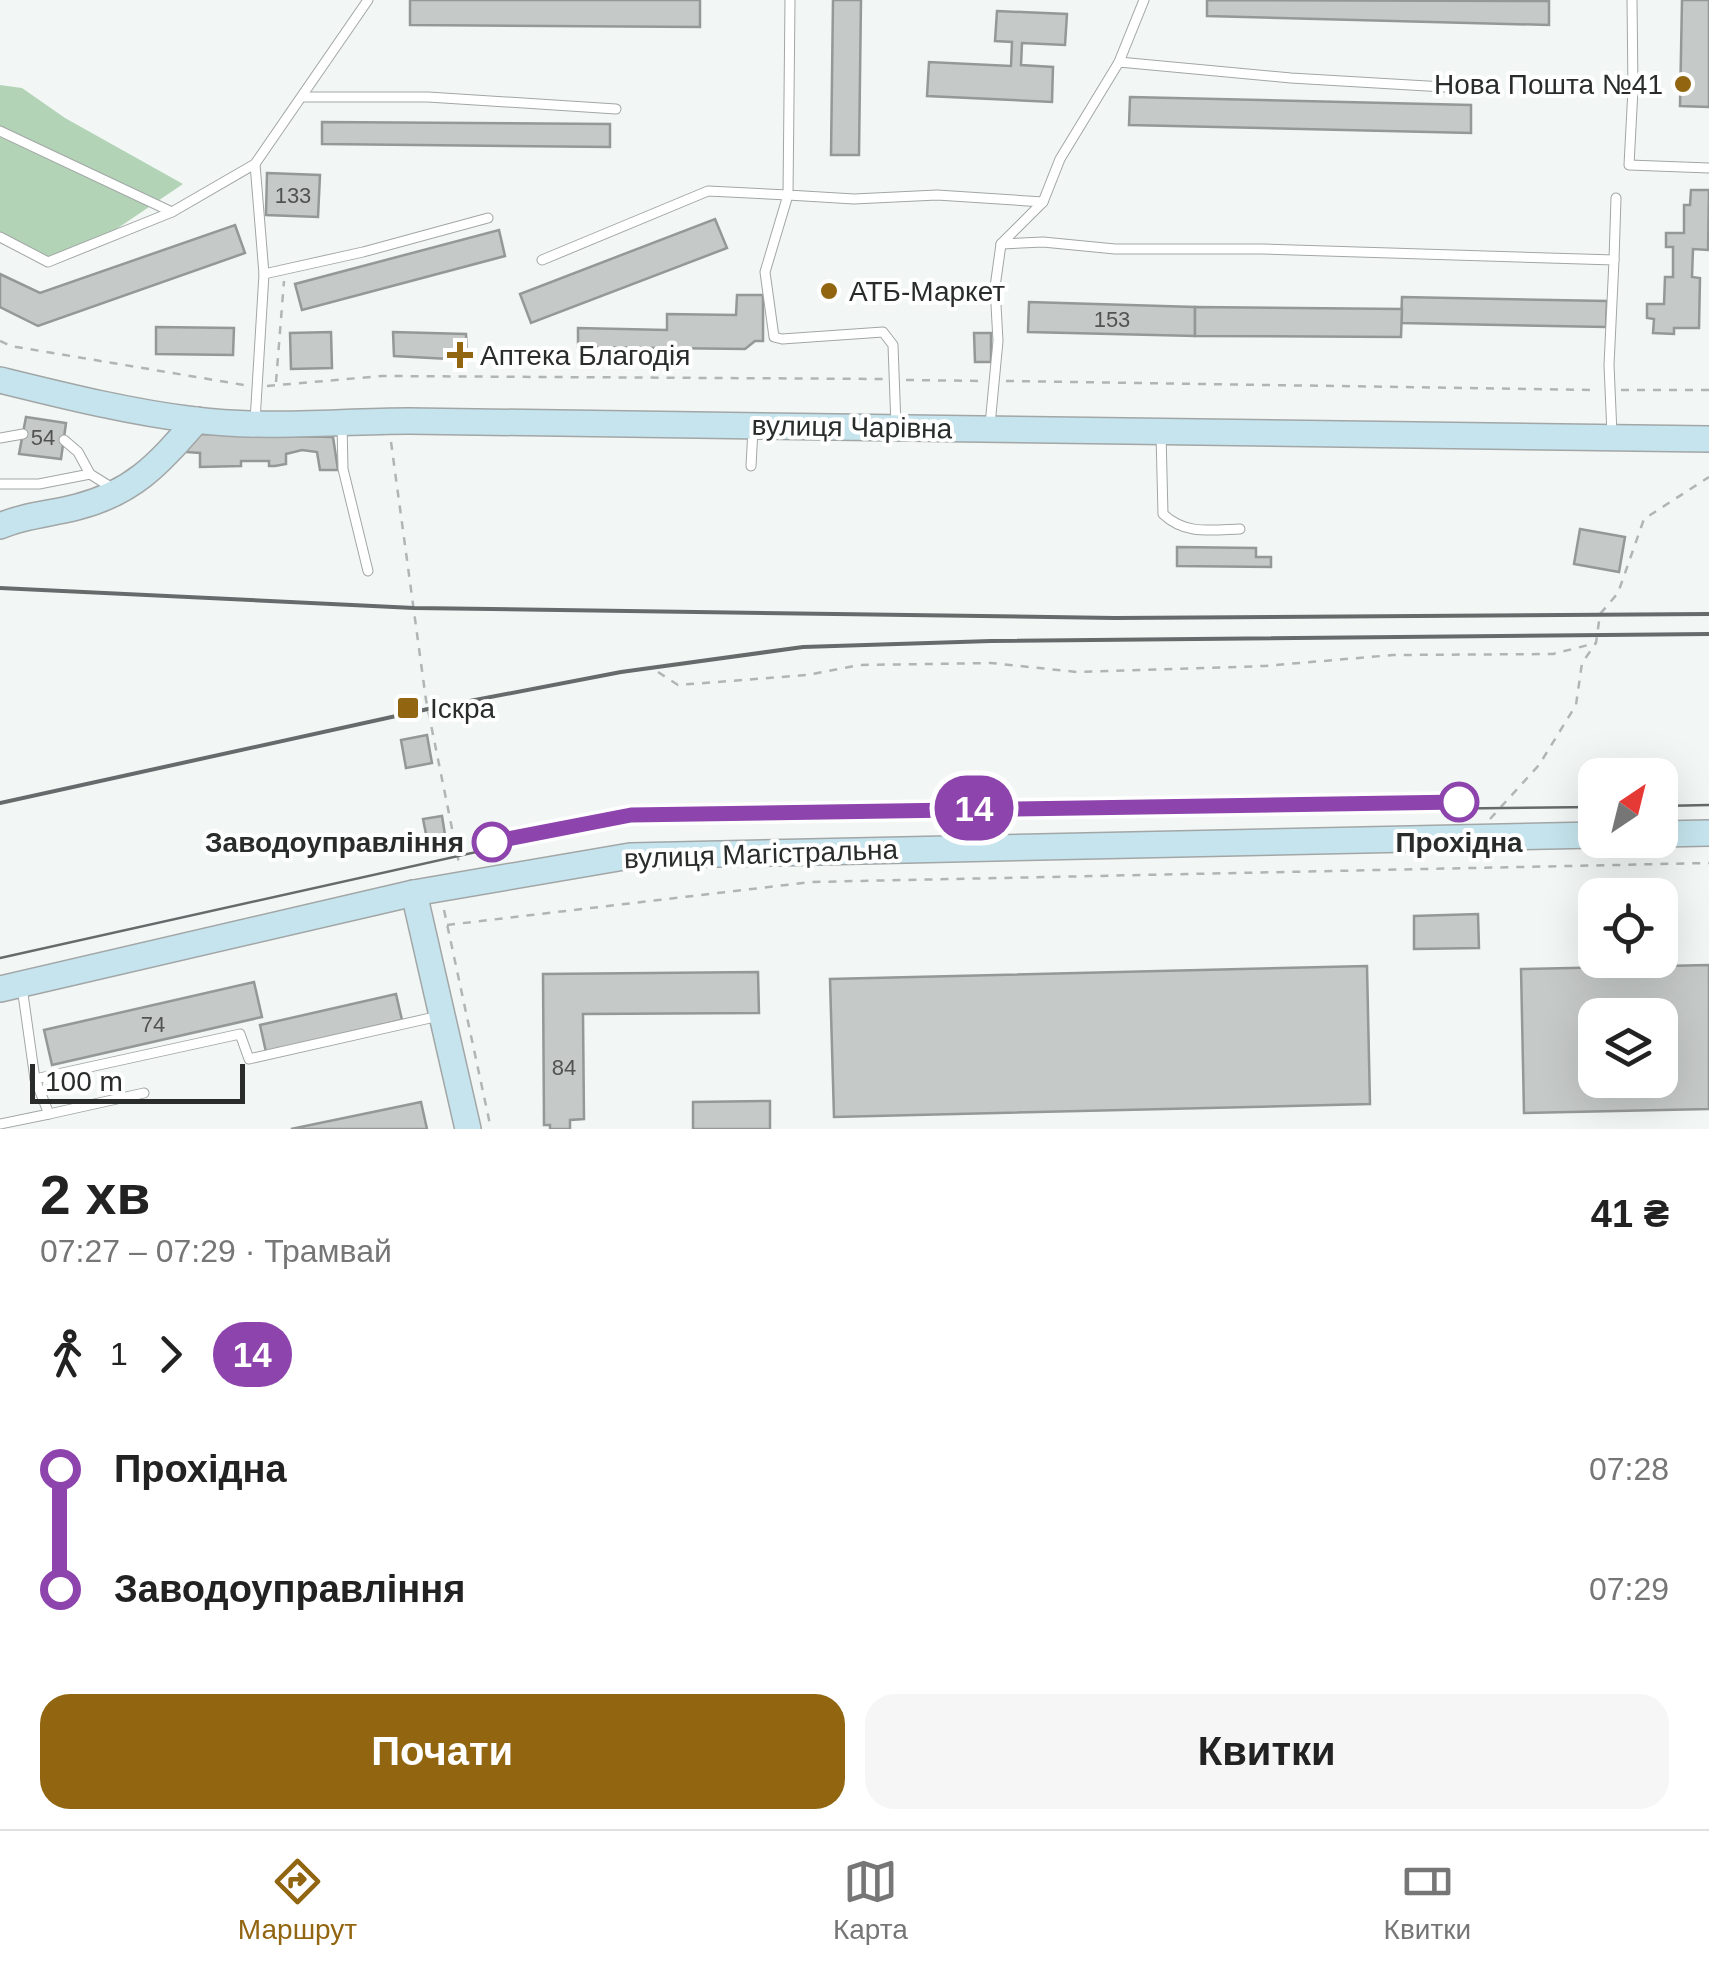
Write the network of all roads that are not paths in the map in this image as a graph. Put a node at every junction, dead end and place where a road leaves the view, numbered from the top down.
1 (368, 0) edge
2 (790, 0) edge
3 (1144, 0) edge
4 (1632, 0) edge
5 (1119, 62) junction
6 (1461, 88) dead end
7 (302, 97) junction
8 (616, 109) dead end
9 (0, 131) edge
10 (256, 164) junction
11 (1709, 168) edge
12 (788, 196) junction
13 (1616, 198) dead end
14 (1043, 202) junction
15 (172, 212) junction
16 (488, 218) dead end
17 (0, 237) edge
18 (1001, 244) junction
19 (542, 260) dead end
20 (1614, 260) junction
21 (264, 274) junction
22 (0, 380) edge
23 (197, 420) junction
24 (342, 422) junction
25 (256, 423) junction
26 (753, 426) junction
27 (896, 428) junction
28 (990, 429) junction
29 (1161, 432) junction
30 (23, 434) dead end
31 (0, 438) edge
32 (1612, 438) junction
33 (64, 440) dead end
34 (1709, 440) edge
35 (752, 466) dead end
36 (90, 474) junction
37 (0, 484) edge
38 (120, 494) junction
39 (0, 526) edge
40 (1240, 529) dead end
41 (368, 571) dead end
42 (1709, 833) edge
43 (1678, 834) edge
44 (1578, 835) edge
45 (439, 889) junction
46 (11, 987) edge
47 (442, 1016) junction
48 (35, 1080) junction
49 (144, 1094) dead end
50 (49, 1114) junction
51 (0, 1124) edge
52 (468, 1129) edge

1 - 7 lane
2 - 12 lane
3 - 5 lane
4 - 11 lane
5 - 6 lane
5 - 14 lane
7 - 8 lane
7 - 10 lane
9 - 15 lane
10 - 15 lane
10 - 21 lane
12 - 14 lane
12 - 19 lane
12 - 27 lane
13 - 20 lane
14 - 18 lane
15 - 17 lane
16 - 21 lane
18 - 20 lane
18 - 28 lane
20 - 32 lane
21 - 25 lane
22 - 23 street, вулиця Чарівна
23 - 25 street, вулиця Чарівна
23 - 38 street
24 - 25 street, вулиця Чарівна
24 - 26 street, вулиця Чарівна
24 - 41 lane
26 - 27 street, вулиця Чарівна
26 - 35 lane
27 - 28 street, вулиця Чарівна
28 - 29 street, вулиця Чарівна
29 - 32 street, вулиця Чарівна
29 - 40 lane
30 - 31 lane
32 - 34 street, вулиця Чарівна
33 - 36 lane
36 - 37 lane
36 - 38 lane
38 - 39 street
42 - 43 street
44 - 45 street, вулиця Магістральна
45 - 46 street, вулиця Магістральна
45 - 47 street
46 - 48 lane
47 - 48 lane
47 - 52 street
48 - 50 lane
49 - 50 lane
50 - 51 lane

